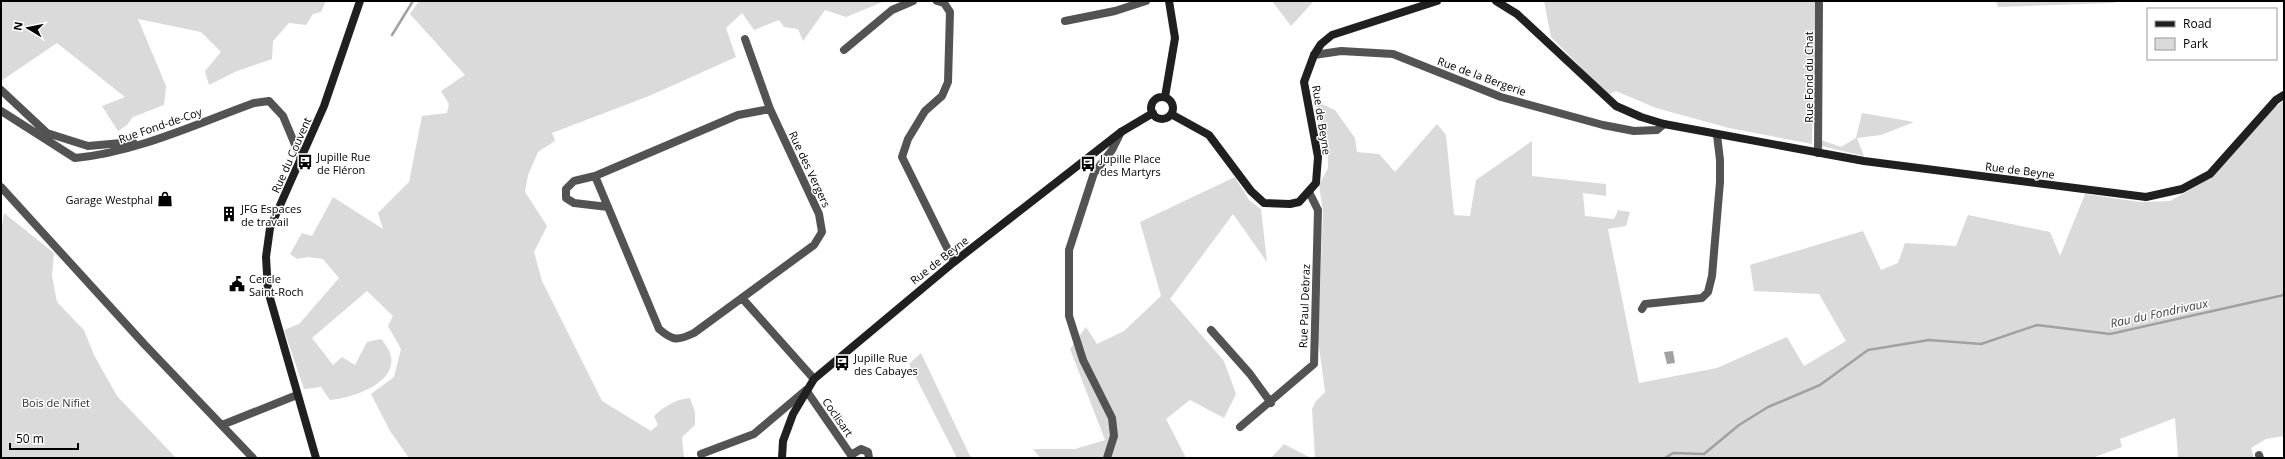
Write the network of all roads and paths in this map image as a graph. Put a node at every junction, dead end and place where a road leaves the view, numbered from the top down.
1 (360, 1) edge
2 (913, 1) edge
3 (937, 1) edge
4 (1146, 1) edge
5 (1169, 1) edge
6 (1437, 1) edge
7 (1496, 1) edge
8 (1819, 1) edge
9 (1065, 21) dead end
10 (745, 39) dead end
11 (844, 50) dead end
12 (1314, 55) junction
13 (1, 90) edge
14 (2284, 95) edge
15 (1165, 97) junction
16 (770, 109) junction
17 (1, 111) edge
18 (1153, 113) junction
19 (1171, 114) junction
20 (1664, 124) junction
21 (1121, 132) junction
22 (1717, 135) junction
23 (149, 141) junction
24 (1818, 153) junction
25 (302, 159) junction
26 (595, 176) junction
27 (1, 187) edge
28 (1309, 192) junction
29 (608, 207) junction
30 (954, 262) junction
31 (742, 298) junction
32 (1642, 309) dead end
33 (1212, 330) dead end
34 (814, 379) junction
35 (806, 390) junction
36 (297, 395) junction
37 (1271, 403) junction
38 (222, 425) junction
39 (1240, 427) dead end
40 (701, 454) dead end
41 (852, 457) edge
42 (253, 458) edge
43 (316, 458) edge
44 (782, 458) edge
45 (869, 458) edge
46 (1107, 458) edge

1 - 25 street, Rue du Couvent
2 - 11 street
3 - 30 street
4 - 9 street
5 - 15 street
6 - 12 street, Rue de Beyne
7 - 20 street, Rue de Beyne
8 - 24 street, Rue Fond du Chat
10 - 16 street, Rue des Vergers
12 - 20 street, Rue de la Bergerie
12 - 28 street, Rue de Beyne
13 - 23 street
14 - 24 street, Rue de Beyne
15 - 18 street
15 - 19 street
16 - 26 street
16 - 31 street, Rue des Vergers
17 - 23 street, Rue Fond-de-Coy
18 - 19 street
18 - 21 street, Rue de Beyne
19 - 28 street
20 - 22 street, Rue de Beyne
21 - 30 street, Rue de Beyne
21 - 46 street
22 - 24 street, Rue de Beyne
22 - 32 street
23 - 25 street, Rue Fond-de-Coy
25 - 36 street, Rue du Couvent
26 - 29 street, Rue des Vergers
26 - 29 street
27 - 38 street
28 - 37 street, Rue Paul Debraz
29 - 31 street, Rue des Vergers
30 - 34 street, Rue de Beyne
31 - 34 street
33 - 37 street
34 - 35 street, Rue de Beyne
35 - 40 street
35 - 41 street, Coclisart
35 - 44 street, Rue de Beyne
36 - 38 street
36 - 43 street, Rue du Couvent
37 - 39 street, Rue Paul Debraz
38 - 42 street
41 - 45 street, Coclisart

